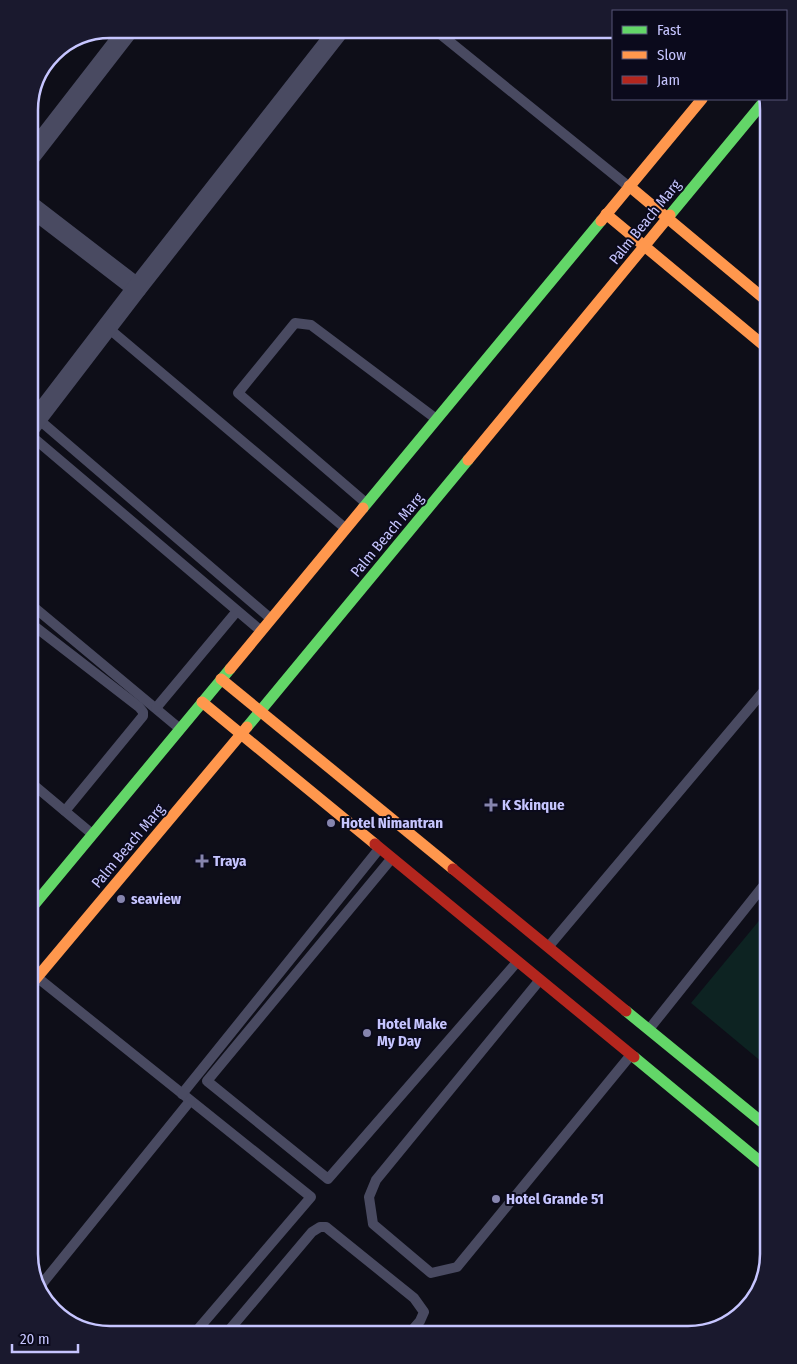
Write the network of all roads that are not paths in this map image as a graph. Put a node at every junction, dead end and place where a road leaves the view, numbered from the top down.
1 (122, 38) edge
2 (333, 38) edge
3 (445, 38) edge
4 (701, 100) edge
5 (760, 107) edge
6 (38, 146) edge
7 (629, 186) junction
8 (38, 212) edge
9 (606, 214) junction
10 (667, 218) junction
11 (645, 246) junction
12 (137, 288) junction
13 (760, 295) edge
14 (107, 327) junction
15 (760, 342) edge
16 (38, 419) edge
17 (436, 419) junction
18 (38, 432) edge
19 (38, 432) edge
20 (366, 503) junction
21 (346, 528) junction
22 (38, 610) edge
23 (237, 611) junction
24 (271, 619) junction
25 (38, 629) edge
26 (261, 631) junction
27 (221, 679) junction
28 (760, 696) edge
29 (202, 702) junction
30 (156, 708) junction
31 (261, 711) junction
32 (180, 728) junction
33 (241, 734) junction
34 (38, 788) edge
35 (65, 811) junction
36 (92, 834) junction
37 (380, 848) junction
38 (392, 858) junction
39 (760, 890) edge
40 (38, 900) edge
41 (548, 947) junction
42 (517, 962) junction
43 (38, 976) edge
44 (38, 978) edge
45 (540, 980) junction
46 (649, 1029) junction
47 (631, 1055) junction
48 (186, 1097) junction
49 (760, 1120) edge
50 (760, 1161) edge
51 (43, 1282) edge
52 (200, 1326) edge
53 (233, 1326) edge
54 (416, 1326) edge

1 - 6 street
2 - 12 street
3 - 7 lane
4 - 7 main road
5 - 10 main road, Palm Beach Marg
7 - 9 main road
7 - 10 main road
8 - 12 street
9 - 11 main road
9 - 17 main road
10 - 11 main road, Palm Beach Marg
10 - 13 main road
11 - 15 main road
11 - 31 main road, Palm Beach Marg
12 - 14 street
14 - 16 street
14 - 21 lane
17 - 20 main road
17 - 20 lane
18 - 23 lane
19 - 24 lane
20 - 21 main road
21 - 24 main road
22 - 30 lane
23 - 26 lane
23 - 30 lane
24 - 26 main road
25 - 35 lane
26 - 27 main road
27 - 29 main road
27 - 31 main road
28 - 41 lane
29 - 32 main road
29 - 33 main road
30 - 32 lane
31 - 33 main road, Palm Beach Marg
31 - 41 main road
32 - 36 main road
33 - 37 main road
33 - 43 main road, Palm Beach Marg
34 - 35 lane
35 - 36 lane
36 - 40 main road
37 - 38 main road
37 - 48 lane
38 - 42 main road
38 - 42 lane
39 - 46 lane
41 - 46 main road
42 - 45 main road
44 - 48 lane
45 - 47 main road
45 - 47 lane
46 - 49 main road
47 - 50 main road
48 - 51 lane
48 - 52 lane
53 - 54 lane

